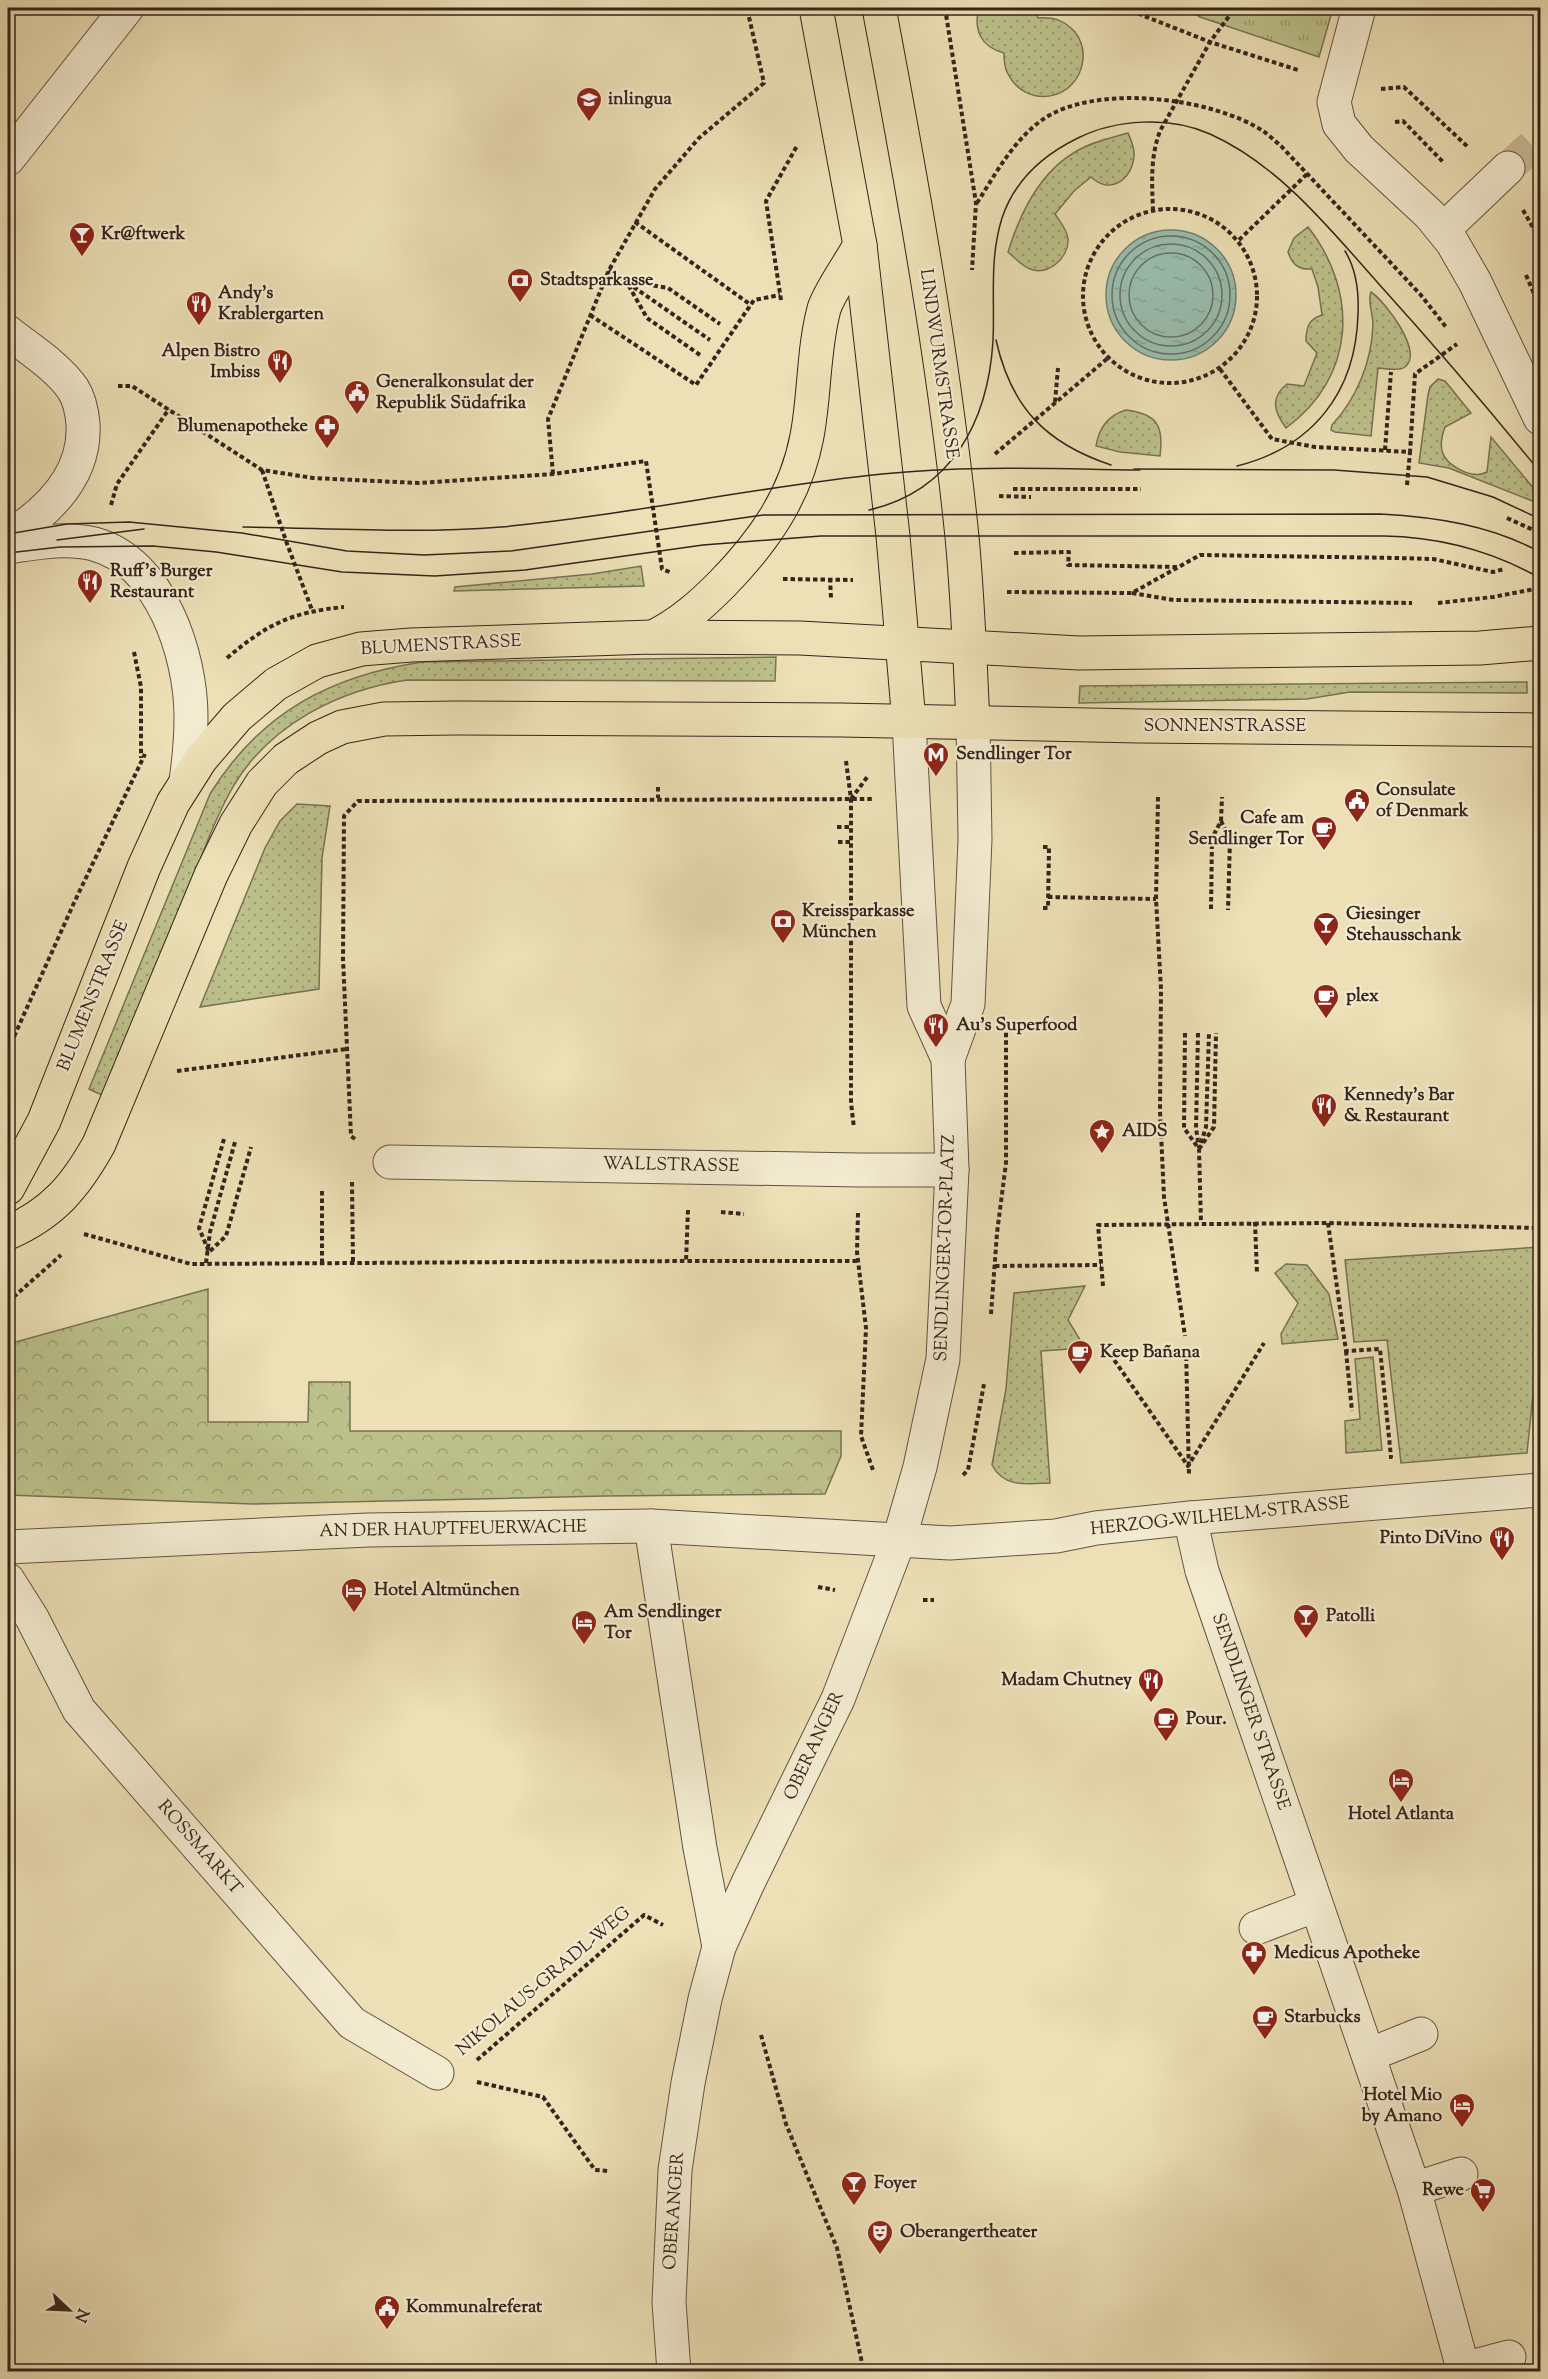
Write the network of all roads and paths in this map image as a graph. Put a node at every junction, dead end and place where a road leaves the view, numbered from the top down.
1 (127, 8) edge
2 (749, 8) edge
3 (816, 8) edge
4 (879, 8) edge
5 (945, 8) edge
6 (1124, 8) edge
7 (1234, 8) edge
8 (1359, 8) edge
9 (1210, 42) junction
10 (1381, 89) junction
11 (1337, 98) junction
12 (1382, 98) dead end
13 (1176, 103) junction
14 (1389, 114) dead end
15 (1395, 121) dead end
16 (1403, 121) dead end
17 (800, 139) dead end
18 (8, 159) edge
19 (1444, 163) dead end
20 (1503, 173) junction
21 (1307, 174) junction
22 (976, 203) junction
23 (1153, 211) junction
24 (635, 222) junction
25 (1443, 230) junction
26 (1239, 240) junction
27 (1540, 240) edge
28 (860, 245) junction
29 (609, 270) junction
30 (1526, 275) dead end
31 (973, 279) dead end
32 (626, 281) junction
33 (780, 296) junction
34 (751, 305) junction
35 (782, 305) dead end
36 (1540, 308) edge
37 (590, 315) junction
38 (720, 324) dead end
39 (8, 332) edge
40 (710, 340) dead end
41 (1459, 342) junction
42 (700, 355) dead end
43 (1511, 356) junction
44 (1108, 357) junction
45 (1058, 368) dead end
46 (1220, 369) junction
47 (1391, 372) dead end
48 (73, 388) junction
49 (1055, 403) junction
50 (1540, 418) edge
51 (989, 447) dead end
52 (1385, 450) junction
53 (1410, 452) junction
54 (262, 470) junction
55 (553, 474) junction
56 (1407, 485) dead end
57 (1013, 489) dead end
58 (1141, 489) dead end
59 (994, 496) dead end
60 (1031, 497) dead end
61 (1507, 518) dead end
62 (1540, 533) edge
63 (8, 537) edge
64 (8, 547) edge
65 (1014, 553) dead end
66 (1179, 567) junction
67 (1504, 569) dead end
68 (678, 575) dead end
69 (1540, 588) edge
70 (1002, 592) dead end
71 (1131, 593) junction
72 (1424, 603) dead end
73 (1436, 603) dead end
74 (312, 610) dead end
75 (652, 637) junction
76 (1540, 643) edge
77 (904, 644) junction
78 (969, 647) junction
79 (909, 722) junction
80 (973, 723) junction
81 (1540, 730) edge
82 (141, 758) dead end
83 (186, 781) junction
84 (658, 787) dead end
85 (1158, 796) dead end
86 (1222, 797) dead end
87 (658, 798) junction
88 (1221, 821) junction
89 (837, 827) dead end
90 (851, 827) junction
91 (838, 842) dead end
92 (851, 842) junction
93 (1043, 847) dead end
94 (1048, 897) junction
95 (1156, 899) junction
96 (1043, 908) dead end
97 (1211, 909) dead end
98 (1228, 910) dead end
99 (1185, 1033) dead end
100 (1198, 1033) dead end
101 (1209, 1033) dead end
102 (1216, 1033) dead end
103 (347, 1049) junction
104 (8, 1050) edge
105 (948, 1059) junction
106 (173, 1072) dead end
107 (351, 1136) junction
108 (224, 1140) dead end
109 (235, 1142) dead end
110 (251, 1147) dead end
111 (351, 1148) dead end
112 (1199, 1149) junction
113 (390, 1162) joint
114 (690, 1167) junction
115 (859, 1170) junction
116 (952, 1170) junction
117 (352, 1171) dead end
118 (8, 1188) edge
119 (322, 1190) dead end
120 (1256, 1222) junction
121 (1201, 1223) junction
122 (1328, 1223) junction
123 (1167, 1224) junction
124 (1540, 1228) edge
125 (8, 1233) edge
126 (83, 1234) dead end
127 (209, 1252) junction
128 (686, 1261) junction
129 (858, 1261) junction
130 (206, 1263) junction
131 (322, 1263) junction
132 (353, 1263) junction
133 (1101, 1265) junction
134 (994, 1266) dead end
135 (1257, 1274) dead end
136 (1103, 1286) dead end
137 (1185, 1336) dead end
138 (1263, 1343) dead end
139 (1186, 1349) dead end
140 (1346, 1352) junction
141 (1110, 1354) dead end
142 (1352, 1411) dead end
143 (861, 1436) dead end
144 (1382, 1458) dead end
145 (1188, 1466) junction
146 (1189, 1476) dead end
147 (1540, 1490) edge
148 (1190, 1518) junction
149 (651, 1526) junction
150 (899, 1540) junction
151 (8, 1547) edge
152 (8, 1580) edge
153 (1316, 1905) junction
154 (663, 1925) dead end
155 (1256, 1928) dead end
156 (719, 1947) junction
157 (1540, 2007) edge
158 (1536, 2010) dead end
159 (1421, 2034) dead end
160 (761, 2035) dead end
161 (1369, 2055) junction
162 (437, 2073) junction
163 (608, 2171) dead end
164 (1461, 2174) dead end
165 (1414, 2188) junction
166 (1509, 2357) dead end
167 (1464, 2370) edge
168 (674, 2372) edge
169 (864, 2372) edge

1 - 18 street
2 - 24 path
3 - 28 main road
4 - 78 main road, LINDWURMSTRASSE
5 - 22 path
6 - 9 path
7 - 9 path
8 - 11 street
9 - 11 path
9 - 13 path
10 - 11 path
10 - 12 path
10 - 20 path
11 - 25 street
13 - 21 path
13 - 22 path
13 - 23 path
14 - 15 path
16 - 19 path
17 - 33 path
20 - 25 street
20 - 27 path
21 - 26 path
21 - 41 path
22 - 31 path
23 - 26 path
23 - 44 path
24 - 29 path
24 - 34 path
25 - 43 street
26 - 46 path
28 - 75 main road
28 - 77 main road
29 - 32 path
29 - 37 path
30 - 36 path
32 - 38 path
32 - 40 path
32 - 42 path
33 - 34 path
33 - 35 path
34 - 37 path
37 - 55 path
39 - 48 street
41 - 43 path
41 - 53 path
43 - 50 street
44 - 46 path
44 - 49 path
45 - 49 path
46 - 52 path
47 - 52 path
48 - 54 path
48 - 63 street
49 - 51 path
52 - 53 path
53 - 56 path
54 - 55 path
54 - 74 path
55 - 68 path
57 - 58 path
59 - 60 path
61 - 62 path
64 - 83 street
65 - 66 path
66 - 67 path
66 - 71 path
69 - 73 path
70 - 71 path
71 - 72 path
75 - 77 main road, BLUMENSTRASSE
75 - 83 main road, BLUMENSTRASSE
76 - 78 main road
77 - 78 main road, BLUMENSTRASSE
77 - 79 main road
78 - 80 main road, LINDWURMSTRASSE
79 - 80 main road, SONNENSTRASSE
79 - 105 street, SENDLINGER-TOR-PLATZ
79 - 125 main road
80 - 81 main road, SONNENSTRASSE
80 - 105 street, SENDLINGER-TOR-PLATZ
82 - 104 path
83 - 118 main road, BLUMENSTRASSE
84 - 87 path
85 - 95 path
86 - 88 path
87 - 90 path
87 - 103 path
88 - 97 path
88 - 98 path
89 - 90 path
90 - 92 path
91 - 92 path
92 - 115 path
93 - 94 path
94 - 95 path
94 - 96 path
95 - 123 path
99 - 112 path
100 - 112 path
101 - 112 path
102 - 112 path
103 - 106 path
103 - 107 path
105 - 116 street, SENDLINGER-TOR-PLATZ
107 - 111 path
107 - 113 path
108 - 127 path
109 - 127 path
110 - 127 path
112 - 121 path
113 - 114 street, WALLSTRASSE
114 - 115 street, WALLSTRASSE
114 - 128 path
115 - 116 street, WALLSTRASSE
115 - 129 path
116 - 150 street, SENDLINGER-TOR-PLATZ
117 - 132 path
119 - 131 path
120 - 121 path
120 - 122 path
120 - 135 path
121 - 123 path
122 - 124 path
122 - 140 path
123 - 133 path
123 - 137 path
126 - 130 path
127 - 130 path
128 - 129 path
128 - 132 path
129 - 143 path
130 - 131 path
131 - 132 path
133 - 134 path
133 - 136 path
138 - 145 path
139 - 145 path
140 - 142 path
140 - 144 path
141 - 145 path
145 - 146 path
147 - 148 street, HERZOG-WILHELM-STRASSE
148 - 150 street, HERZOG-WILHELM-STRASSE
148 - 153 street, SENDLINGER STRASSE
149 - 150 street, AN DER HAUPTFEUERWACHE
149 - 151 street, AN DER HAUPTFEUERWACHE
149 - 156 street, OBERANGER
150 - 156 street, OBERANGER
152 - 162 street, ROSSMARKT
153 - 155 street
153 - 161 street, SENDLINGER STRASSE
154 - 162 path, NIKOLAUS-GRADL-WEG
156 - 168 street, OBERANGER
157 - 158 path
159 - 161 street
160 - 169 path
161 - 165 street, SENDLINGER STRASSE
162 - 163 path, NIKOLAUS-GRADL-WEG
164 - 165 street
165 - 167 street, SENDLINGER STRASSE
166 - 167 street, SENDLINGER STRASSE

